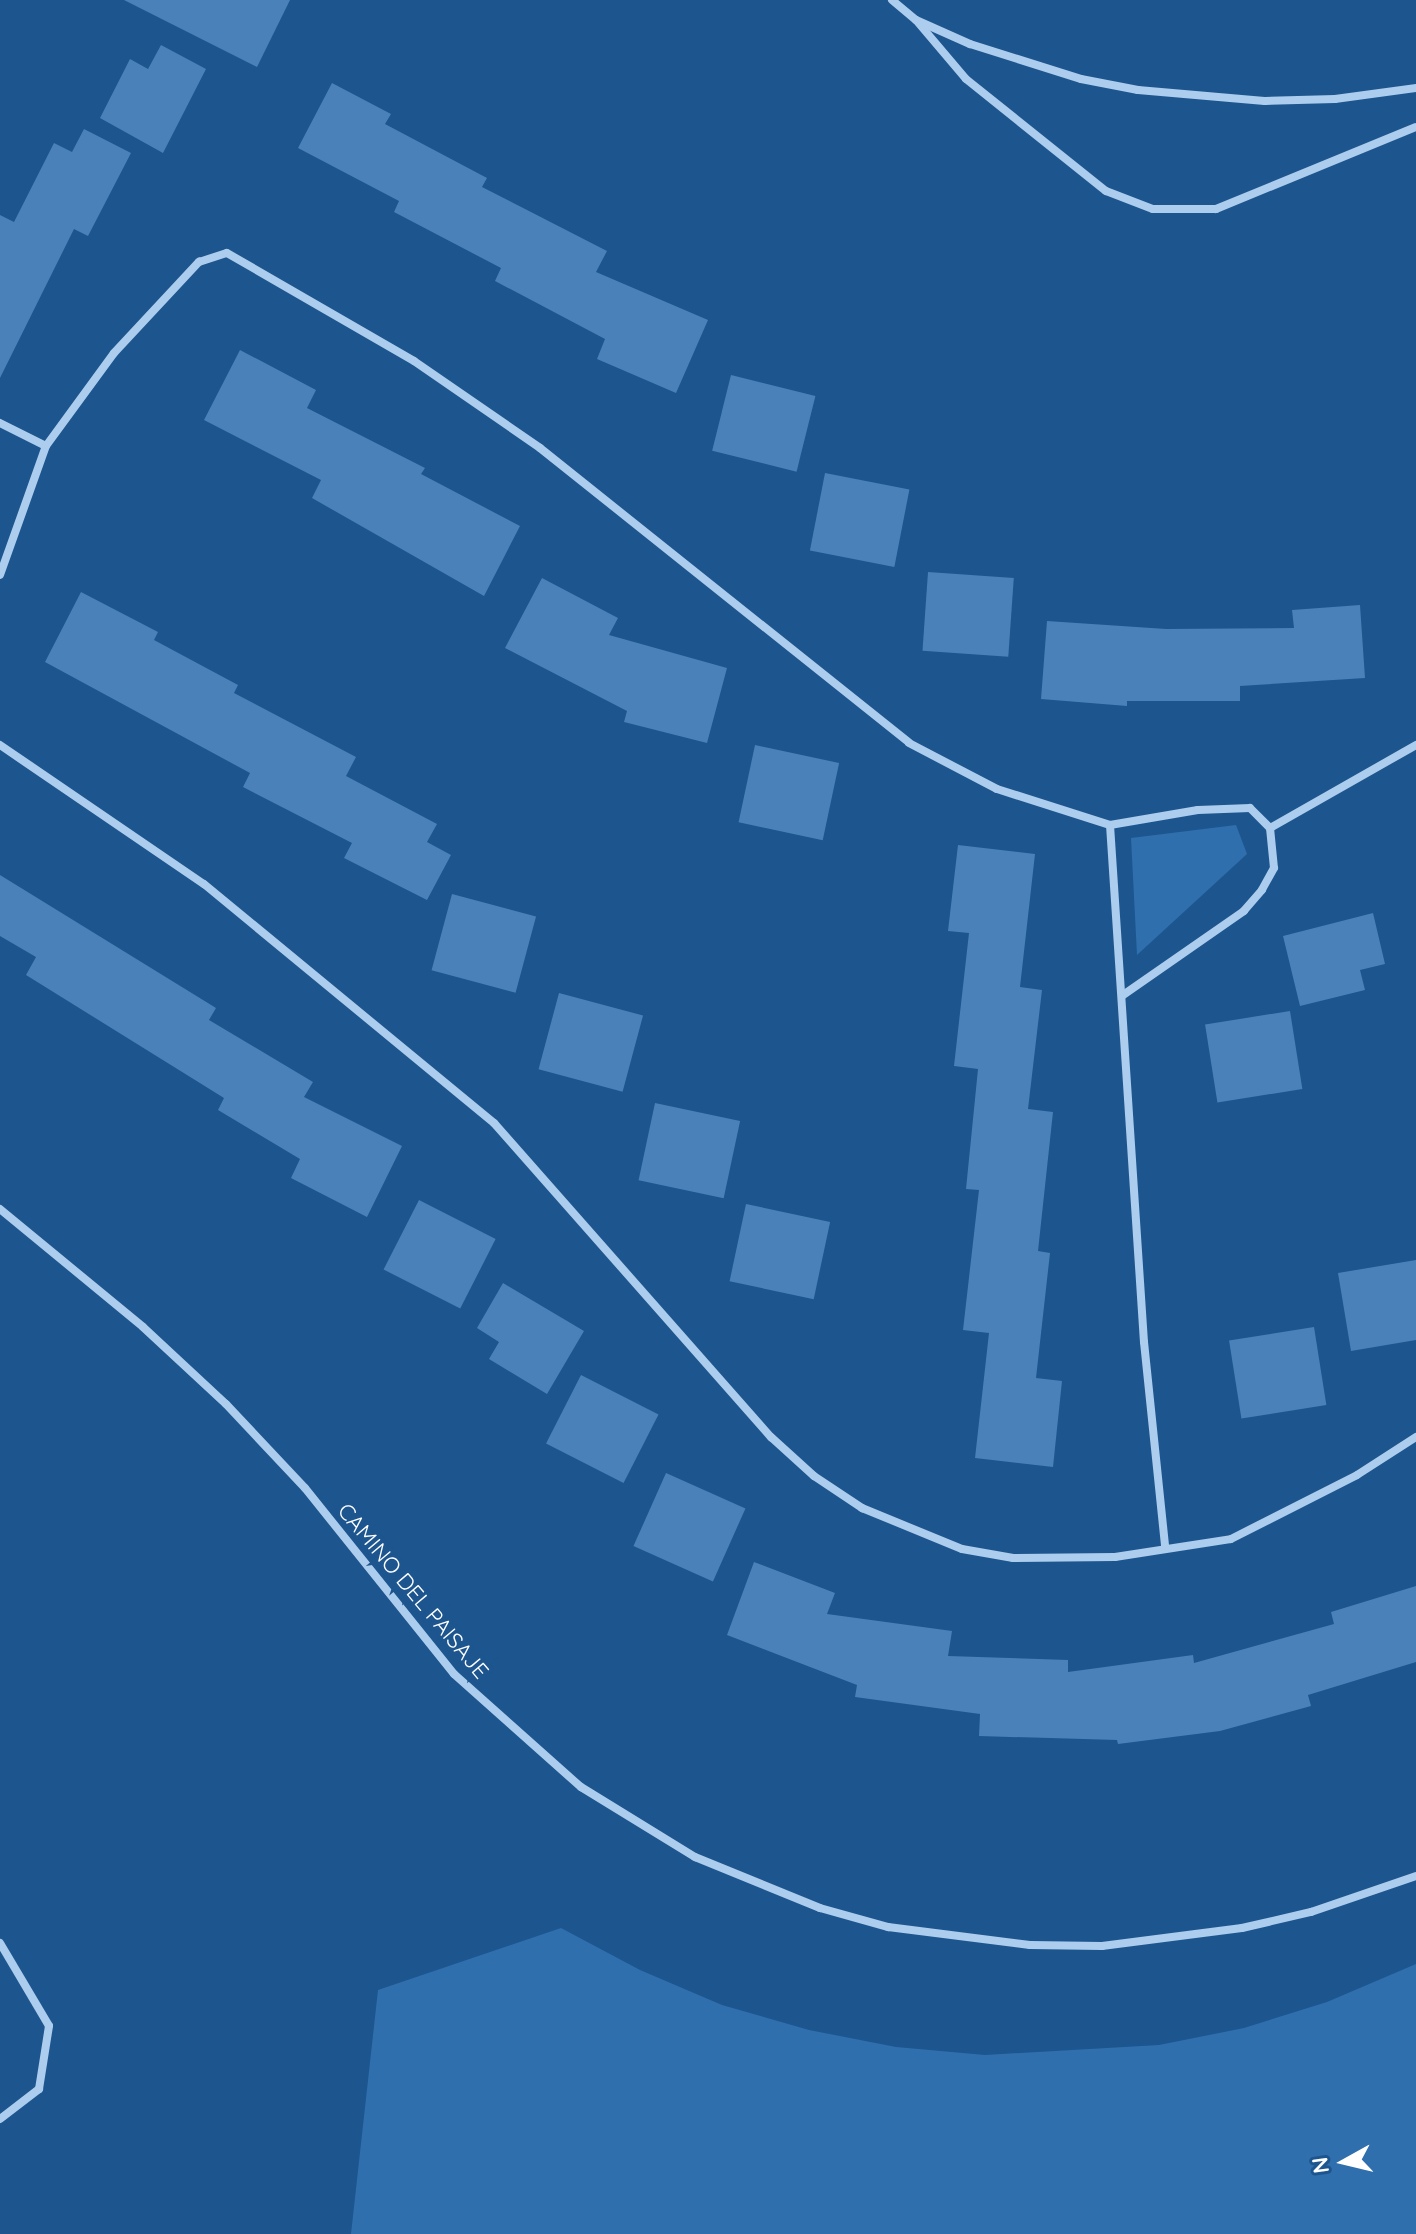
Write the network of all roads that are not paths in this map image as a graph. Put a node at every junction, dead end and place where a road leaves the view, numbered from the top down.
1 (892, 0) edge
2 (916, 20) junction
3 (1416, 88) edge
4 (1416, 127) edge
5 (0, 423) edge
6 (46, 446) junction
7 (0, 575) edge
8 (0, 745) edge
9 (1416, 745) edge
10 (1110, 825) junction
11 (1270, 828) junction
12 (1123, 995) junction
13 (0, 1209) edge
14 (1416, 1437) edge
15 (1165, 1546) junction
16 (1416, 1876) edge
17 (0, 1943) edge
18 (0, 2119) edge

1 - 2 street
2 - 3 street
2 - 4 street
5 - 6 street
6 - 7 street
6 - 10 street
8 - 15 street
9 - 11 street
10 - 11 street
10 - 12 street
11 - 12 street
12 - 15 street
13 - 16 street, CAMINO DEL PAISAJE
14 - 15 street
17 - 18 street

